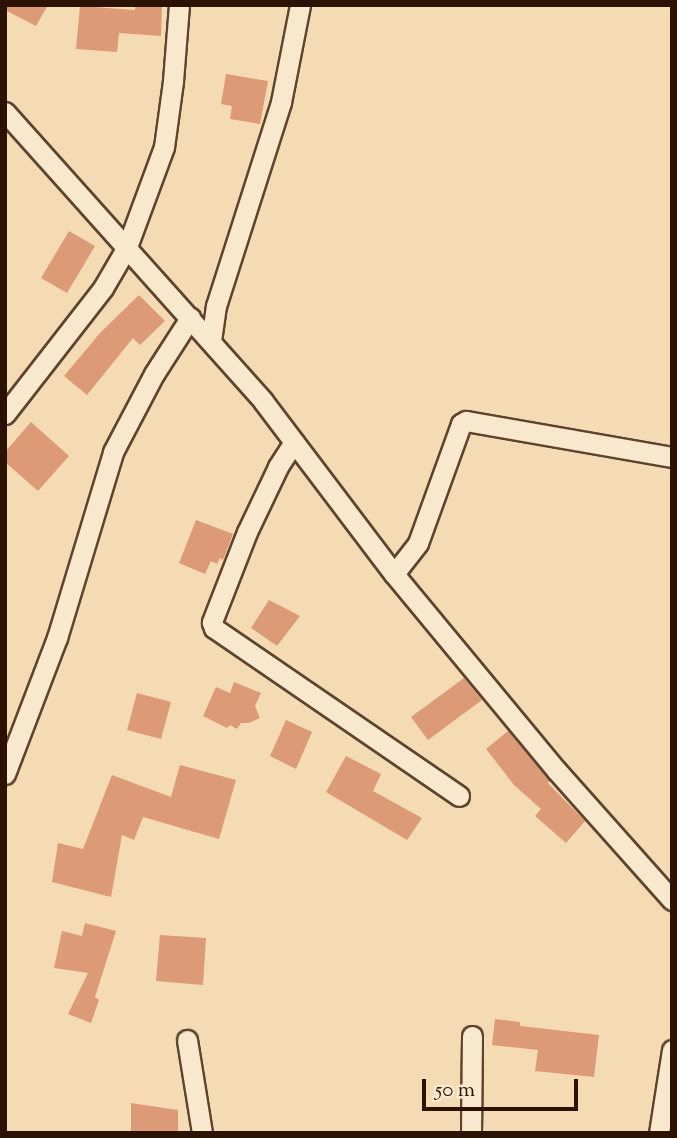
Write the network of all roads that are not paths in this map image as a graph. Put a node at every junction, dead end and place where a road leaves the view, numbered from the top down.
1 (178, 5) edge
2 (300, 5) edge
3 (5, 111) edge
4 (127, 247) junction
5 (190, 318) junction
6 (211, 341) junction
7 (5, 414) edge
8 (294, 442) junction
9 (672, 457) edge
10 (394, 574) junction
11 (5, 774) edge
12 (459, 796) dead end
13 (672, 900) edge
14 (472, 1037) dead end
15 (187, 1040) dead end
16 (672, 1050) edge
17 (202, 1133) edge
18 (471, 1133) edge
19 (659, 1133) edge

1 - 4 street
2 - 6 street
3 - 4 street
4 - 5 street
4 - 7 street
5 - 6 street
5 - 11 street
6 - 8 street
8 - 10 street
8 - 12 street
9 - 10 street
10 - 13 street
14 - 18 street
15 - 17 street
16 - 19 street

